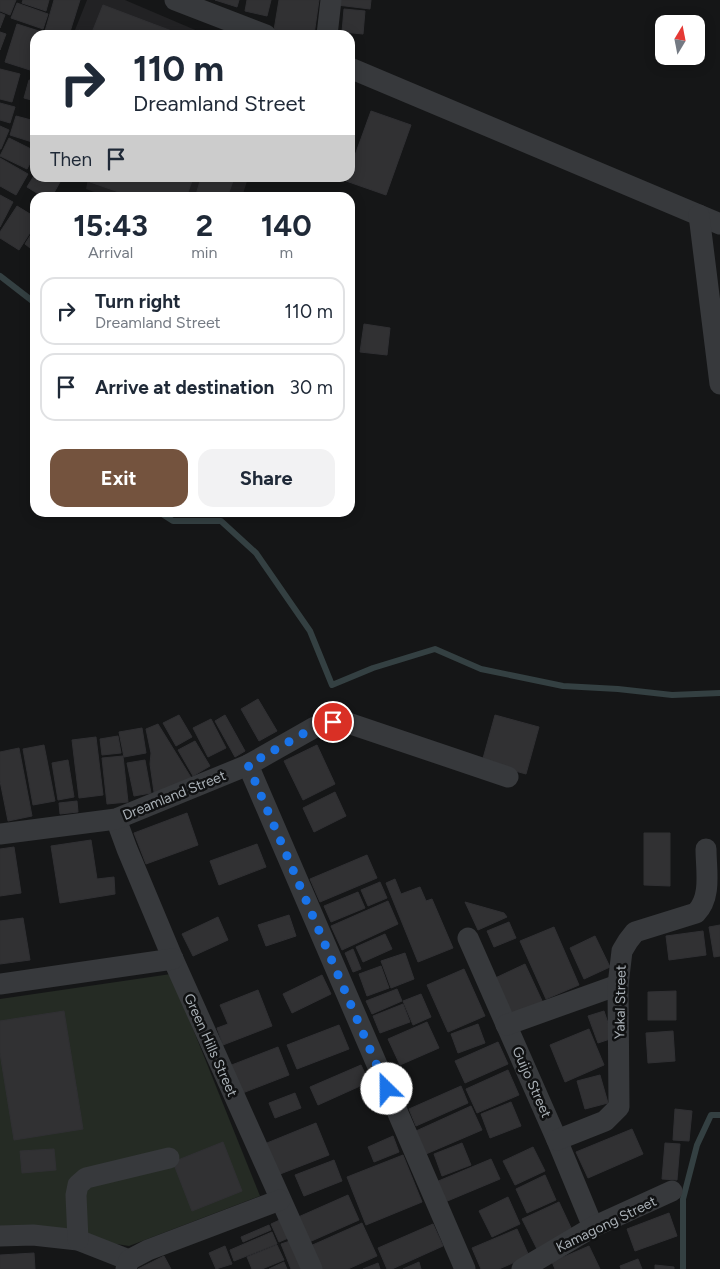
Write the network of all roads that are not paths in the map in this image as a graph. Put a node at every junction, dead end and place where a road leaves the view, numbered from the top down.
1 (175, 0) edge
2 (331, 0) edge
3 (253, 30) edge
4 (328, 30) edge
5 (355, 70) edge
6 (700, 216) junction
7 (720, 224) edge
8 (720, 384) edge
9 (248, 765) junction
10 (508, 777) dead end
11 (116, 819) junction
12 (0, 834) edge
13 (706, 849) dead end
14 (468, 938) dead end
15 (173, 959) junction
16 (0, 984) edge
17 (618, 985) junction
18 (506, 1025) junction
19 (557, 1140) junction
20 (169, 1158) dead end
21 (672, 1192) dead end
22 (280, 1200) junction
23 (593, 1227) junction
24 (0, 1236) edge
25 (78, 1240) junction
26 (531, 1263) edge
27 (128, 1265) edge
28 (312, 1269) edge
29 (465, 1269) edge

1 - 3 street
2 - 4 street
5 - 6 street
6 - 7 street
6 - 8 street
9 - 10 street, Dreamland Street
9 - 11 street, Dreamland Street
9 - 29 street
11 - 12 street, Dreamland Street
11 - 15 street, Green Hills Street
13 - 17 street, Yakal Street
14 - 18 street, Guijo Street
15 - 16 street
15 - 22 street, Green Hills Street
17 - 18 street
17 - 19 street, Yakal Street
18 - 19 street, Guijo Street
19 - 23 street, Guijo Street
20 - 25 street
21 - 23 street, Kamagong Street
22 - 27 street
22 - 28 street, Green Hills Street
23 - 26 street, Kamagong Street
24 - 25 street
25 - 27 street

